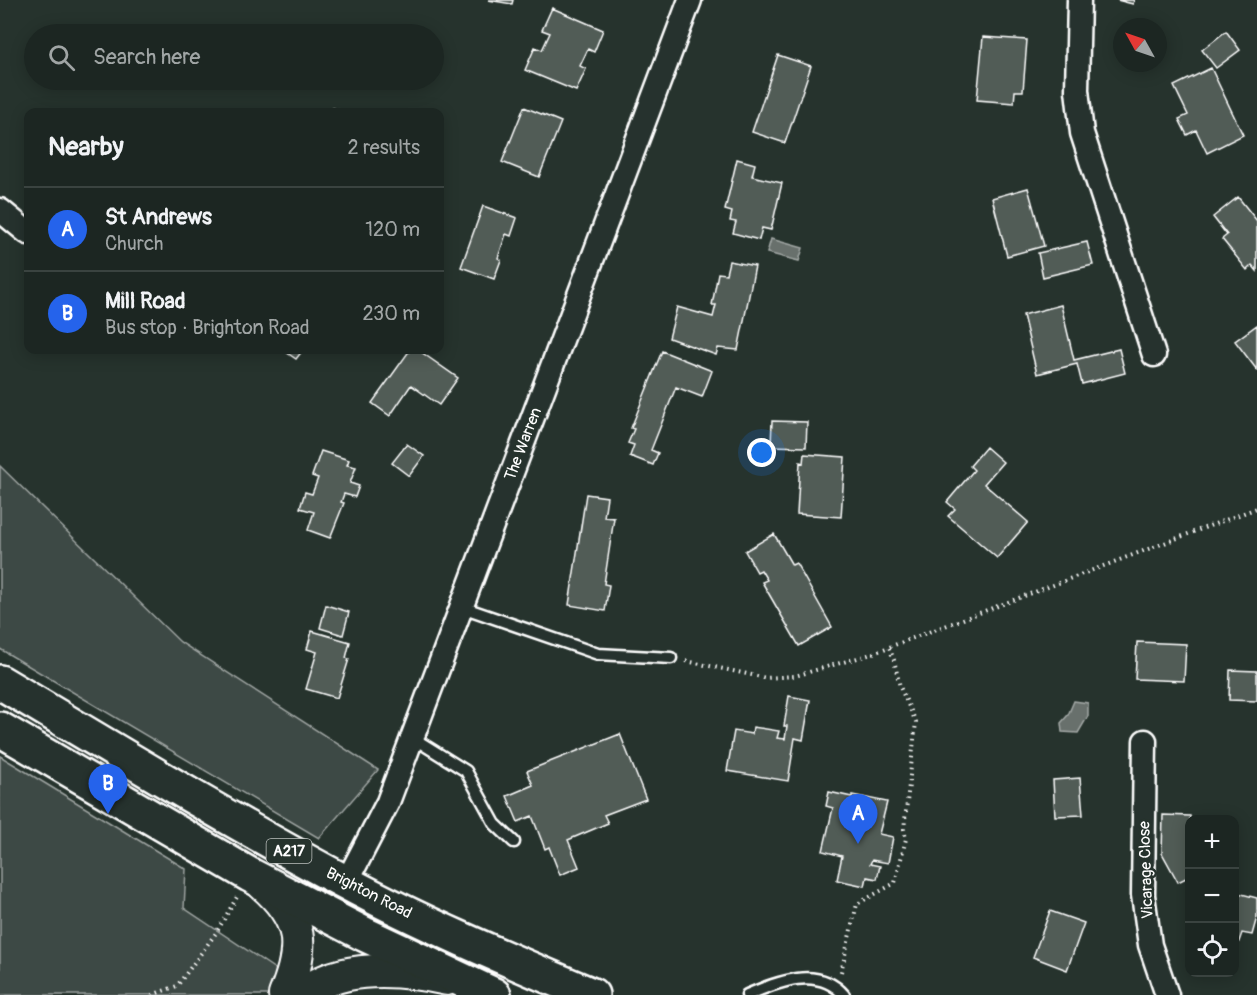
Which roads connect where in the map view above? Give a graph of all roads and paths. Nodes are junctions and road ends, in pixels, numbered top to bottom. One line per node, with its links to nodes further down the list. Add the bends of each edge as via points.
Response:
1 (690, 0): 7 (street, The Warren)
2 (1079, 0): 5 (street, via 1077,90 1082,133)
3 (0, 210): 4 (street)
4 (24, 230)
5 (1154, 355)
6 (1257, 508): 8 (path)
7 (462, 607): 9 (lane, via 598,654); 12 (street, The Warren)
8 (889, 647): 9 (path, via 824,669 766,678); 18 (path, via 900,687 916,722 906,839 895,883 857,904)
9 (671, 658)
10 (0, 682): 16 (highway, Brighton Road / A217)
11 (0, 729): 15 (highway, A217)
12 (412, 738): 14 (lane, via 466,771 495,824); 16 (street, The Warren, via 388,802)
13 (1145, 741): 24 (street, Vicarage Close, via 1143,895 1150,945)
14 (514, 842)
15 (254, 877): 17 (highway, A217); 19 (path, via 177,986); 20 (main road, via 276,895 290,913 297,931 298,952)
16 (346, 883): 22 (highway, Brighton Road / A217)
17 (483, 990): 21 (main road, via 417,973 388,971 333,978)
18 (841, 991): 23 (lane, via 818,979 803,978)
19 (152, 995)
20 (285, 995)
21 (303, 995)
22 (592, 995)
23 (747, 995)
24 (1167, 995)

